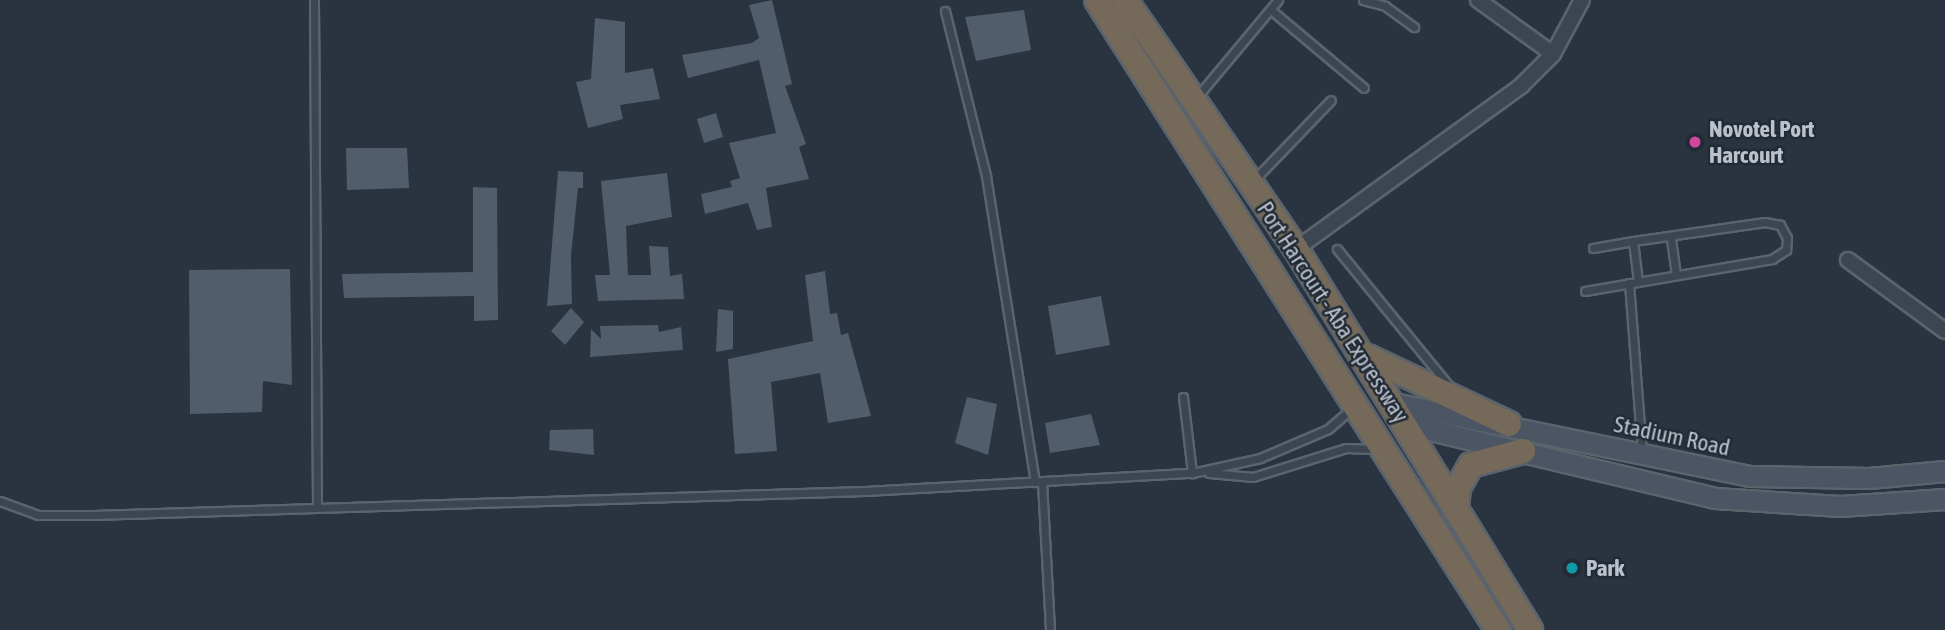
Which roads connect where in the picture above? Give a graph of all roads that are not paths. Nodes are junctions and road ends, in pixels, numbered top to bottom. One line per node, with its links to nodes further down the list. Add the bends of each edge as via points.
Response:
1 (314, 0): 42 (lane)
2 (1097, 0): 29 (highway, Port Harcourt - Aba Expressway)
3 (1125, 0): 14 (highway, Port Harcourt - Aba Expressway)
4 (1278, 0): 8 (lane)
5 (1363, 0): 10 (lane, via 1385,6)
6 (1582, 0): 11 (street)
7 (1485, 2): 11 (street)
8 (1271, 10): 12 (lane); 14 (lane)
9 (946, 11): 39 (lane, via 986,176)
10 (1414, 27)
11 (1553, 54): 18 (street, via 1521,86)
12 (1364, 88)
13 (1331, 100): 15 (lane)
14 (1193, 101): 15 (highway, Port Harcourt - Aba Expressway)
15 (1250, 184): 18 (highway, Port Harcourt - Aba Expressway)
16 (1671, 239): 17 (lane); 22 (lane); 22 (lane, via 1765,222 1780,225 1787,238 1786,250 1772,259)
17 (1633, 241): 19 (lane); 23 (lane)
18 (1296, 248): 27 (highway, Port Harcourt - Aba Expressway)
19 (1593, 248)
20 (1337, 249): 30 (lane)
21 (1848, 260): 26 (street)
22 (1676, 275): 23 (lane)
23 (1638, 282): 24 (lane)
24 (1629, 283): 25 (lane); 35 (lane)
25 (1585, 291)
26 (1945, 331)
27 (1361, 352): 30 (highway); 31 (highway, Port Harcourt - Aba Expressway)
28 (1183, 397): 38 (lane)
29 (1356, 403): 33 (highway, Port Harcourt - Aba Expressway); 37 (lane, via 1328,429 1260,458)
30 (1466, 406): 32 (highway)
31 (1400, 414): 32 (main road, Stadium Road); 34 (main road); 43 (highway, Port Harcourt - Aba Expressway)
32 (1509, 424): 35 (main road, Stadium Road)
33 (1388, 451): 37 (lane, via 1346,448 1253,477); 45 (highway, Port Harcourt - Aba Expressway)
34 (1523, 452): 40 (main road, via 1748,502); 43 (highway, via 1471,465 1458,488)
35 (1643, 457): 36 (main road, Stadium Road, via 1780,478)
36 (1945, 471)
37 (1202, 472): 38 (lane)
38 (1192, 473): 39 (lane)
39 (1038, 482): 42 (lane); 44 (lane)
40 (1945, 499)
41 (0, 501): 42 (lane, via 55,516)
42 (317, 505)
43 (1456, 510): 46 (highway, Port Harcourt - Aba Expressway)
44 (1050, 630)
45 (1498, 630)
46 (1530, 630)

